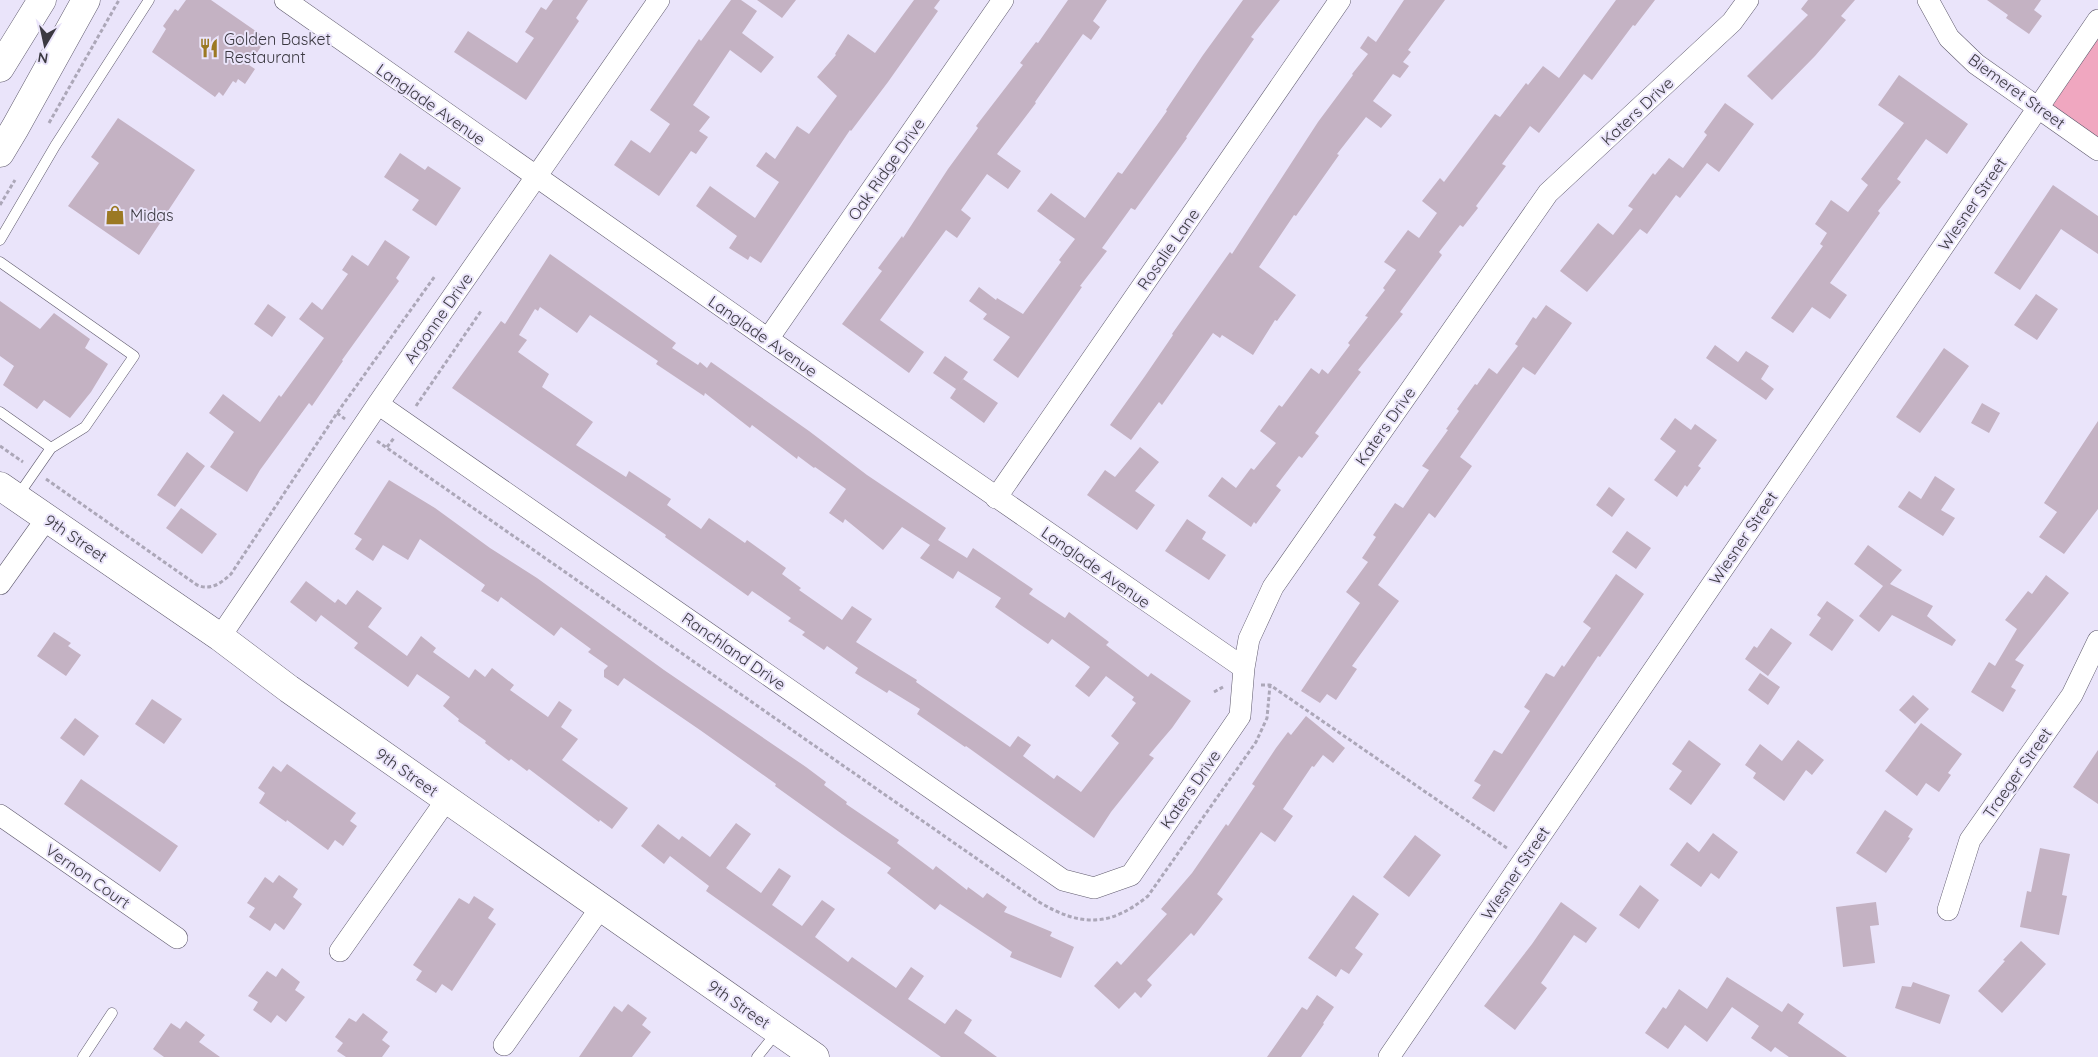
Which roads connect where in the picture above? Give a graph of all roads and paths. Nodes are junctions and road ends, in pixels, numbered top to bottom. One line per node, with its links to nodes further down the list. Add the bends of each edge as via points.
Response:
1 (42, 0): 12 (street)
2 (86, 0): 16 (street)
3 (119, 0): 14 (path)
4 (149, 0): 20 (lane, via 55,146)
5 (286, 0): 18 (street, Langlade Avenue)
6 (659, 0): 18 (street, Argonne Drive)
7 (1004, 0): 24 (street, Oak Ridge Drive)
8 (1340, 0): 33 (street, Rosalie Lane)
9 (1748, 0): 38 (street, Katers Drive, via 1732,22 1548,194 1273,587 1249,639)
10 (1928, 0): 13 (street, Biemeret Street, via 1949,38 1976,64)
11 (2098, 20): 13 (street, Wiesner Street)
12 (0, 68)
13 (2038, 108): 15 (street, Biemeret Street); 42 (street, Wiesner Street)
14 (45, 131)
15 (2098, 150)
16 (0, 153)
17 (20, 172): 19 (path)
18 (536, 177): 24 (street, Langlade Avenue); 25 (street, Argonne Drive)
19 (0, 205)
20 (0, 240)
21 (0, 262): 29 (lane, via 134,356 85,427)
22 (436, 276): 31 (path, via 337,413 230,574 215,586 197,585)
23 (481, 311): 27 (path)
24 (768, 339): 33 (street, Langlade Avenue)
25 (378, 404): 27 (street, Ranchland Drive); 36 (street, Argonne Drive)
26 (0, 412): 29 (lane)
27 (405, 422): 30 (path); 43 (street, Ranchland Drive, via 1063,880)
28 (0, 446): 31 (path)
29 (51, 448): 31 (lane)
30 (387, 448)
31 (35, 471): 32 (lane)
32 (8, 492): 34 (street, 9th Street)
33 (996, 498): 38 (street, Langlade Avenue)
34 (47, 518): 35 (street); 36 (street, 9th Street)
35 (0, 584)
36 (220, 637): 40 (street, 9th Street)
37 (2098, 641): 45 (street, Traeger Street, via 2072,695 1970,840)
38 (1243, 677): 39 (path); 42 (path, via 1270,685); 43 (street, Katers Drive, via 1240,716 1131,875)
39 (1214, 692)
40 (447, 799): 44 (street, 9th Street); 47 (street)
41 (0, 815): 46 (street, Vernon Court)
42 (1524, 860): 54 (street, Wiesner Street)
43 (1094, 888)
44 (600, 907): 49 (street, 9th Street); 50 (street)
45 (1948, 910)
46 (177, 938)
47 (340, 951)
48 (112, 1013): 51 (lane)
49 (778, 1031): 52 (lane); 53 (street, 9th Street)
50 (504, 1045)
51 (83, 1057)
52 (757, 1057)
53 (815, 1057)
54 (1389, 1057)

